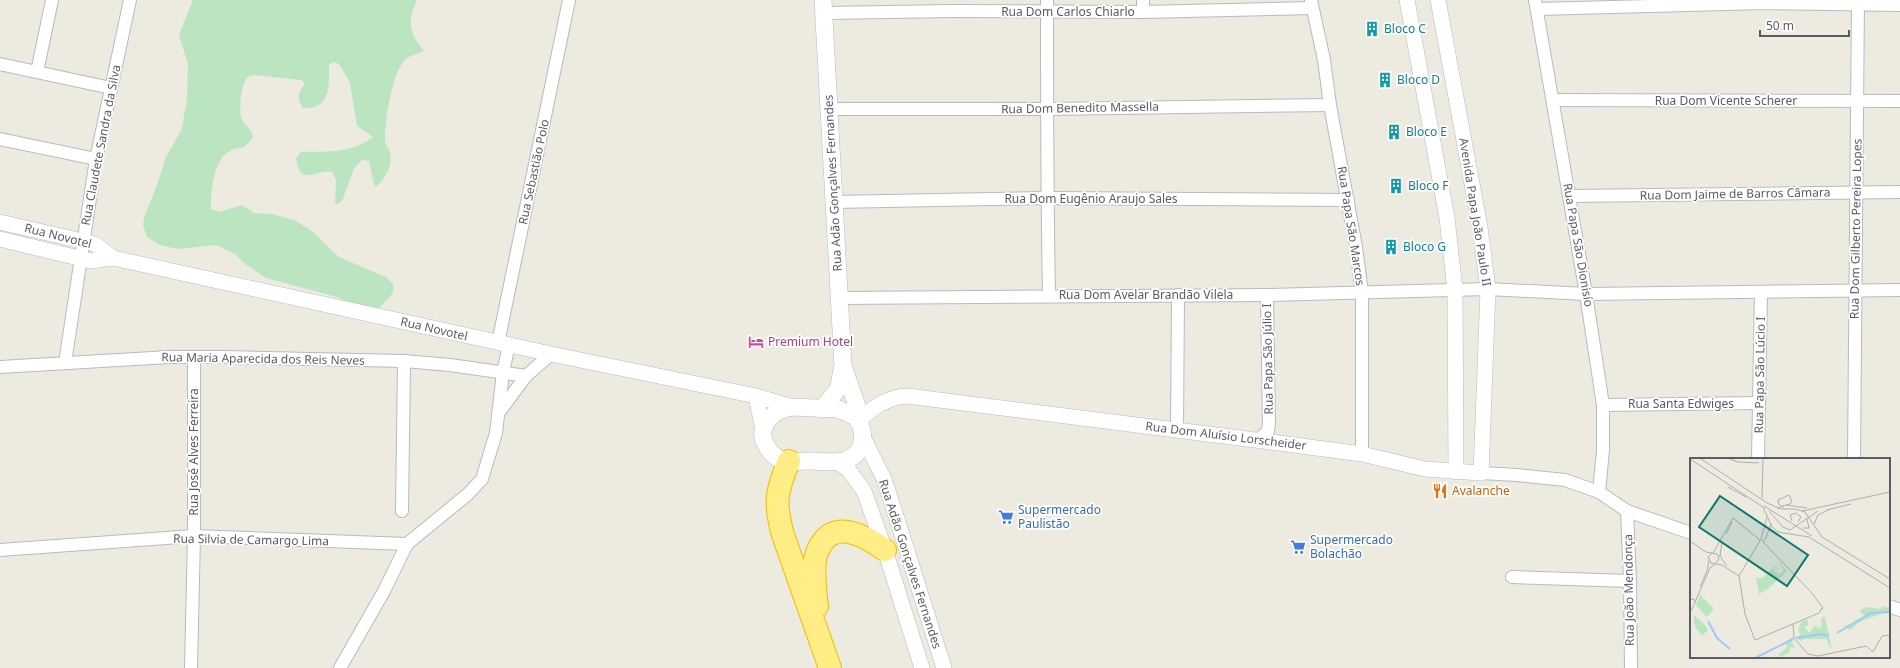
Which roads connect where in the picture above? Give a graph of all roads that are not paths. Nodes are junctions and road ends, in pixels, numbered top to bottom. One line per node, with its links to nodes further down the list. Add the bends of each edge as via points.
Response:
1 (52, 0): 18 (street)
2 (130, 0): 19 (street, Rua Claudete Sandra da Silva)
3 (568, 0): 50 (street, Rua Sebastião Polo)
4 (1143, 0): 16 (street)
5 (1407, 0): 40 (street, via 1447,218)
6 (1438, 0): 39 (street, Avenida Papa João Paulo II, via 1480,227)
7 (1763, 2): 8 (street); 9 (street)
8 (1858, 2): 13 (street); 22 (street, Rua Dom Gilberto Pereira Lopes)
9 (1671, 3): 11 (street)
10 (1312, 4): 16 (street, Rua Dom Carlos Chiarlo); 23 (street, Rua Papa São Marcos)
11 (1536, 4): 20 (street, Rua Papa São Dionisío)
12 (952, 5): 14 (street, Rua Dom Carlos Chiarlo); 15 (street, Rua Dom Carlos Chiarlo)
13 (1900, 5)
14 (1047, 6): 16 (street, Rua Dom Carlos Chiarlo); 25 (street)
15 (824, 7): 24 (main road, Rua Adão Gonçalves Fernandes)
16 (1143, 12)
17 (0, 64): 18 (street)
18 (36, 72): 19 (street)
19 (111, 88): 27 (street, Rua Claudete Sandra da Silva)
20 (1552, 100): 22 (street, Rua Dom Vicente Scherer); 30 (street, Rua Papa São Dionisío)
21 (1900, 101): 22 (street, Rua Dom Vicente Scherer)
22 (1857, 102): 29 (street, Rua Dom Gilberto Pereira Lopes)
23 (1330, 105): 25 (street, Rua Dom Benedito Massella); 32 (street, Rua Papa São Marcos)
24 (829, 109): 25 (street, Rua Dom Benedito Massella); 33 (main road, Rua Adão Gonçalves Fernandes)
25 (1048, 109): 31 (street)
26 (0, 139): 27 (street)
27 (96, 159): 36 (street, Rua Claudete Sandra da Silva)
28 (1900, 192): 29 (street, Rua Dom Jaime de Barros Câmara)
29 (1856, 193): 30 (street, Rua Dom Jaime de Barros Câmara); 41 (street, Rua Dom Gilberto Pereira Lopes)
30 (1570, 196): 45 (street, Rua Papa São Dionisío)
31 (1046, 198): 32 (street, Rua Dom Eugênio Araujo Sales); 33 (street, Rua Dom Eugênio Araujo Sales); 46 (street)
32 (1348, 200): 44 (street, Rua Papa São Marcos)
33 (834, 202): 49 (main road, Rua Adão Gonçalves Fernandes)
34 (0, 222): 36 (street, Rua Novotel)
35 (0, 239): 37 (street, Rua Novotel)
36 (83, 241): 37 (street, Rua Claudete Sandra da Silva); 38 (street, Rua Novotel, via 95,244)
37 (80, 258): 38 (street, Rua Novotel, via 91,261); 54 (street, Rua Claudete Sandra da Silva)
38 (113, 258): 50 (street, Rua Novotel)
39 (1488, 289): 40 (street, Rua Dom Avelar Brandão Vilela); 45 (street, Rua Dom Avelar Brandão Vilela); 78 (street, Avenida Papa João Paulo II)
40 (1455, 290): 44 (street, Rua Dom Avelar Brandão Vilela); 77 (street)
41 (1855, 290): 42 (street, Rua Dom Avelar Brandão Vilela); 43 (street, Rua Dom Avelar Brandão Vilela); 74 (street, Rua Dom Gilberto Pereira Lopes)
42 (1900, 290)
43 (1761, 292): 45 (street, Rua Dom Avelar Brandão Vilela); 61 (street, Rua Papa São Lúcio I)
44 (1362, 293): 48 (street, Rua Dom Avelar Brandão Vilela); 72 (street, Rua Papa São Marcos)
45 (1586, 294): 60 (street, Rua Papa São Dionisío)
46 (1049, 295): 47 (street, Rua Dom Avelar Brandão Vilela); 49 (street, Rua Dom Avelar Brandão Vilela)
47 (1178, 295): 48 (street, Rua Dom Avelar Brandão Vilela); 68 (street)
48 (1267, 295): 66 (street, Rua Papa São Júlio I)
49 (838, 298): 55 (main road, Rua Adão Gonçalves Fernandes)
50 (504, 344): 51 (street, Rua Novotel); 57 (street, Rua Sebastião Polo)
51 (551, 354): 58 (street); 59 (street, Rua Novotel)
52 (194, 357): 53 (street, Rua Maria Aparecida dos Reis Neves); 54 (street, Rua Maria Aparecida dos Reis Neves); 83 (street, Rua José Alves Ferreira)
53 (404, 361): 57 (street, Rua Maria Aparecida dos Reis Neves); 80 (street)
54 (65, 362): 56 (street, Rua Maria Aparecida dos Reis Neves)
55 (843, 366): 63 (main road, Rua Adão Gonçalves Fernandes, via 838,389); 65 (main road, Rua Adão Gonçalves Fernandes, via 857,406)
56 (0, 367)
57 (503, 372): 58 (street, Rua Maria Aparecida dos Reis Neves); 64 (street, Rua Sebastião Polo)
58 (526, 376): 64 (street)
59 (756, 396): 62 (street, Rua Novotel); 67 (street)
60 (1603, 404): 61 (street, Rua Santa Edwiges); 79 (street, Rua Papa São Dionisío, via 1603,450)
61 (1759, 404): 73 (street, Rua Papa São Lúcio I)
62 (792, 407): 63 (main road); 67 (main road, via 779,410 771,416)
63 (822, 409): 65 (main road, via 838,409)
64 (500, 412): 84 (street, Rua Sebastião Polo, via 482,479 468,494)
65 (857, 418): 68 (street, Rua Dom Aluísio Lorscheider, via 885,400 907,396); 69 (main road, Rua Adão Gonçalves Fernandes)
66 (1269, 423): 70 (street, Rua Papa São Júlio I, via 1268,431); 71 (street, Rua Papa São Júlio I)
67 (763, 430): 75 (main road, via 765,443 772,453 779,459)
68 (1177, 430): 70 (street, Rua Dom Aluísio Lorscheider)
69 (864, 439): 76 (main road, via 853,456); 96 (street, Rua Adão Gonçalves Fernandes, via 884,479)
70 (1258, 440): 71 (street, Rua Dom Aluísio Lorscheider)
71 (1279, 443): 72 (street, Rua Dom Aluísio Lorscheider)
72 (1362, 454): 77 (street, Rua Dom Aluísio Lorscheider, via 1425,469)
73 (1758, 458)
74 (1854, 458)
75 (790, 461): 76 (main road); 91 (highway, via 780,483 777,514)
76 (836, 461): 86 (street, Rua Adão Gonçalves Fernandes, via 848,470 864,491)
77 (1456, 472): 78 (street, Rua Dom Aluísio Lorscheider)
78 (1482, 474): 79 (street, Rua Dom Aluísio Lorscheider, via 1565,480)
79 (1599, 492): 81 (street, Rua Dom Aluísio Lorscheider)
80 (402, 511)
81 (1627, 511): 82 (street, Rua Dom Aluísio Lorscheider); 88 (street, Rua João Mendonça)
82 (1690, 532)
83 (194, 536): 84 (street, Rua Silvia de Camargo Lima); 85 (street, Rua Silvia de Camargo Lima); 92 (street, Rua José Alves Ferreira)
84 (407, 544): 93 (street, via 384,591)
85 (0, 550)
86 (885, 550): 91 (highway, via 850,532 834,533 825,538 815,558 814,581); 95 (street, Rua Adão Gonçalves Fernandes)
87 (1512, 577): 88 (street)
88 (1630, 581): 97 (street, Rua João Mendonça)
89 (1890, 606): 90 (street)
90 (1900, 610)
91 (821, 638): 94 (highway)
92 (191, 668)
93 (340, 668)
94 (830, 668)
95 (922, 668)
96 (944, 668)
97 (1630, 668)

